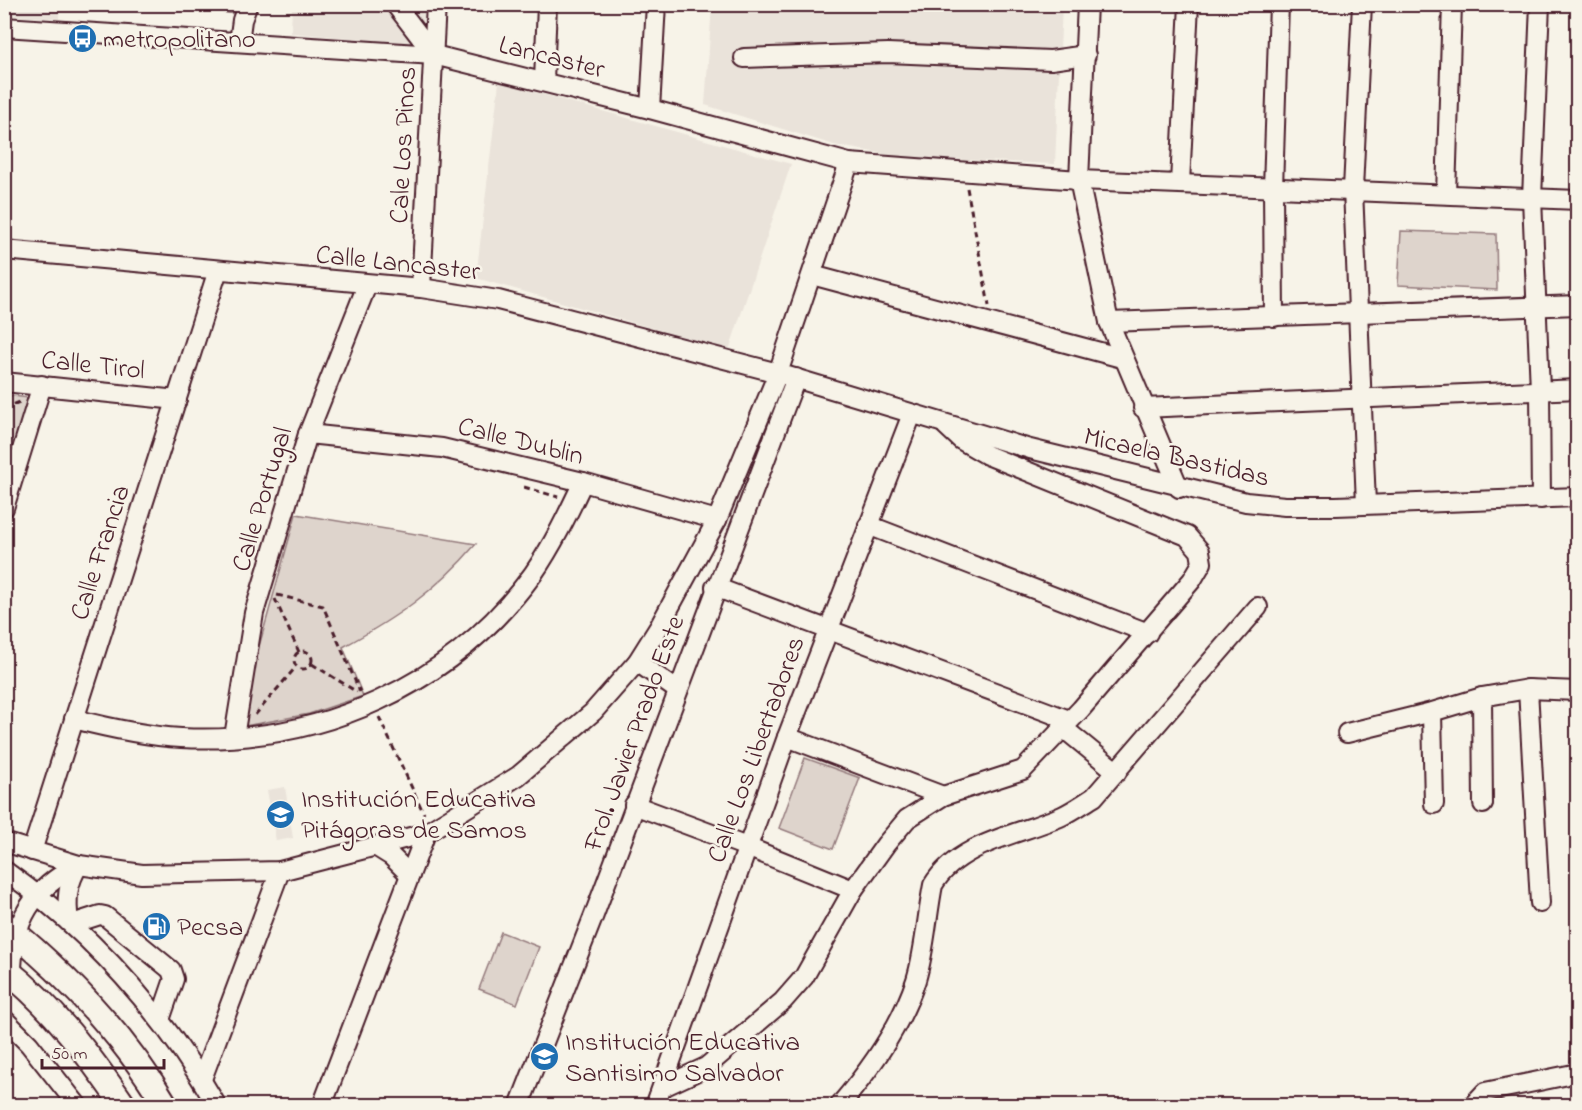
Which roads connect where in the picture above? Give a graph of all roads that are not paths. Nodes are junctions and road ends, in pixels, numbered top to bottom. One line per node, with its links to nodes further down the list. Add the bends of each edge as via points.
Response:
1 (248, 4): 13 (street)
2 (395, 4): 14 (street)
3 (436, 4): 14 (street, Cale Los Pinos)
4 (547, 4): 17 (street)
5 (656, 4): 18 (street)
6 (1087, 4): 15 (street)
7 (1189, 4): 21 (street)
8 (1279, 4): 22 (street)
9 (1362, 4): 23 (street)
10 (1452, 4): 24 (street)
11 (1540, 4): 25 (street)
12 (4, 27): 13 (street, Lancaster)
13 (239, 42): 14 (street, Lancaster)
14 (434, 55): 17 (street, Lancaster); 31 (street, Cale Los Pinos)
15 (1086, 55): 16 (street, via 1051,60 888,53); 20 (street)
16 (744, 58)
17 (544, 81): 18 (street, Lancaster)
18 (650, 109): 19 (street, Lancaster)
19 (849, 163): 20 (street, Lancaster); 29 (street)
20 (1079, 180): 21 (street, Lancaster); 36 (street)
21 (1180, 183): 22 (street, Lancaster)
22 (1273, 188): 23 (street, Lancaster); 35 (street)
23 (1353, 189): 24 (street, Lancaster); 34 (street)
24 (1446, 194): 25 (street, Lancaster)
25 (1532, 198): 26 (street, Lancaster); 33 (street)
26 (1578, 200)
27 (4, 250): 28 (street, Calle Lancaster)
28 (218, 270): 30 (street, Calle Lancaster); 44 (street, Calle Francia)
29 (812, 275): 37 (street); 38 (street)
30 (367, 285): 31 (street, Calle Lancaster); 49 (street, Calle Portugal)
31 (421, 288): 38 (street, Calle Lancaster, via 498,300)
32 (1578, 305): 33 (street)
33 (1535, 307): 34 (street); 43 (street)
34 (1360, 314): 35 (street); 45 (street)
35 (1274, 317): 36 (street)
36 (1109, 322): 37 (street)
37 (1122, 358): 46 (street)
38 (778, 373): 39 (street, Micaela Bastidas); 56 (street)
39 (796, 378): 47 (street, Micaela Bastidas); 58 (street, Frol. Javier Prado Este)
40 (4, 382): 41 (street, Calle Tirol)
41 (42, 385): 44 (street, Calle Tirol); 55 (street)
42 (1578, 389): 43 (street)
43 (1540, 390): 45 (street); 53 (street)
44 (177, 400): 68 (street, Calle Francia)
45 (1363, 400): 46 (street); 54 (street)
46 (1143, 408): 51 (street)
47 (912, 414): 48 (street, Micaela Bastidas); 57 (street, Calle Los Libertadores)
48 (945, 424): 51 (street, Micaela Bastidas); 61 (street, via 973,449 1195,543 1202,563)
49 (308, 434): 50 (street, Calle Dublin, via 442,448); 71 (street, Calle Portugal, via 254,613)
50 (583, 482): 56 (street, Calle Dublin); 71 (street, via 565,500 561,529 533,573 502,612 465,647 373,705 332,719)
51 (1179, 488): 54 (street, Micaela Bastidas, via 1266,505)
52 (1578, 497): 53 (street, Micaela Bastidas)
53 (1541, 499): 54 (street, Micaela Bastidas)
54 (1366, 504)
55 (4, 508)
56 (717, 520): 62 (street)
57 (868, 525): 60 (street, Calle Los Libertadores); 61 (street)
58 (716, 586): 60 (street); 64 (street, Frol. Javier Prado Este)
59 (1258, 607): 73 (street)
60 (828, 627): 69 (street); 72 (street, Calle Los Libertadores)
61 (1148, 633): 69 (street)
62 (637, 662): 64 (street); 78 (street, via 593,712 518,776)
63 (1527, 688): 65 (street); 66 (street); 89 (street)
64 (677, 690): 77 (street, Frol. Javier Prado Este)
65 (1578, 691)
66 (1482, 697): 67 (street); 76 (street)
67 (1432, 712): 70 (street); 75 (street)
68 (74, 719): 71 (street, via 181,738); 82 (street, Calle Francia)
69 (1066, 724): 73 (street); 74 (street, via 1023,770)
70 (1347, 733)
71 (234, 737)
72 (787, 737): 74 (street); 81 (street, Calle Los Libertadores)
73 (1117, 772): 105 (street, via 1094,797 1063,816 1004,836 949,864 940,874 933,885 916,980 892,1032)
74 (944, 796): 87 (street, via 908,819)
75 (1434, 804)
76 (1483, 804)
77 (634, 805): 81 (street); 103 (street, Frol. Javier Prado Este)
78 (429, 831): 80 (street); 86 (street)
79 (4, 842): 82 (street)
80 (375, 846): 85 (street); 86 (street, via 392,856)
81 (747, 847): 87 (street); 97 (street, Calle Los Libertadores)
82 (33, 851): 83 (street)
83 (79, 865): 85 (street, via 142,874); 88 (street, via 56,876); 90 (street, via 70,879)
84 (4, 870): 88 (street)
85 (280, 870): 96 (street)
86 (410, 875): 102 (street)
87 (853, 890): 97 (street, via 804,977 783,1001 706,1067)
88 (37, 894): 90 (street); 91 (street)
89 (1540, 903)
90 (70, 923): 94 (street); 94 (street, via 105,916 171,970 174,979)
91 (11, 930): 92 (street); 100 (main road, via 91,1005 130,1052)
92 (8, 971): 99 (main road, via 78,1042)
93 (4, 1019): 98 (street)
94 (160, 1020): 96 (street)
95 (1578, 1073): 106 (street, via 1485,1092)
96 (202, 1079): 101 (street)
97 (663, 1087): 104 (street, Calle Los Libertadores)
98 (78, 1106)
99 (124, 1106)
100 (166, 1106)
101 (217, 1106)
102 (322, 1106)
103 (519, 1106)
104 (655, 1106)
105 (839, 1106)
106 (1472, 1106)

